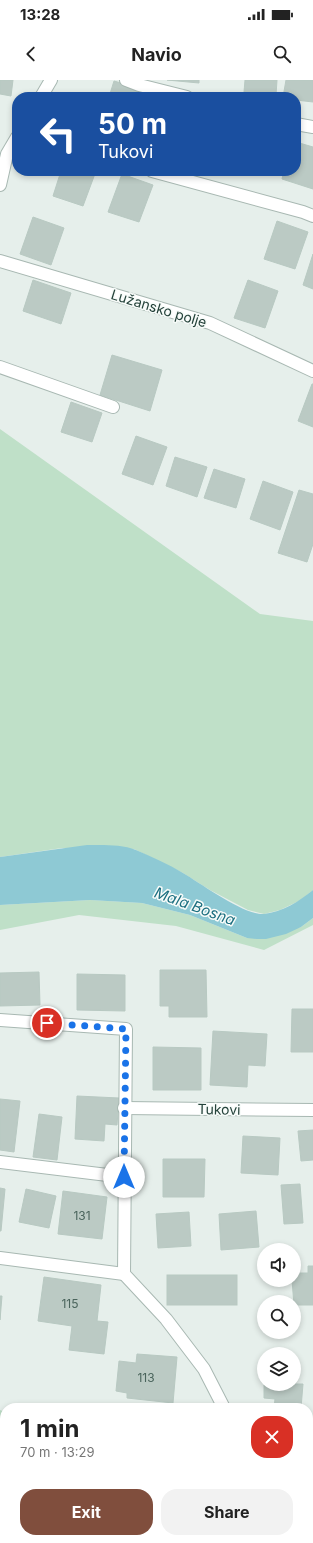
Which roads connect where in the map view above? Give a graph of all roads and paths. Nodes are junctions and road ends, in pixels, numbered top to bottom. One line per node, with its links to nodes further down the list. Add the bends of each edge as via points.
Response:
1 (51, 80): 3 (street)
2 (126, 80): 4 (street)
3 (44, 92)
4 (169, 92)
5 (301, 125): 6 (street)
6 (313, 128)
7 (12, 146): 9 (street, via 7,154)
8 (170, 176): 10 (street)
9 (0, 185)
10 (313, 216)
11 (0, 260): 13 (street, Lužansko polje, via 210,323)
12 (0, 367): 14 (street)
13 (313, 371)
14 (113, 407)
15 (0, 1020): 16 (street, via 126,1029)
16 (124, 1108): 17 (street, Tukovi); 19 (street)
17 (313, 1110)
18 (0, 1162): 19 (street)
19 (124, 1177): 21 (street)
20 (0, 1258): 21 (street)
21 (124, 1274): 22 (street, via 166,1319 204,1369)
22 (221, 1403)

